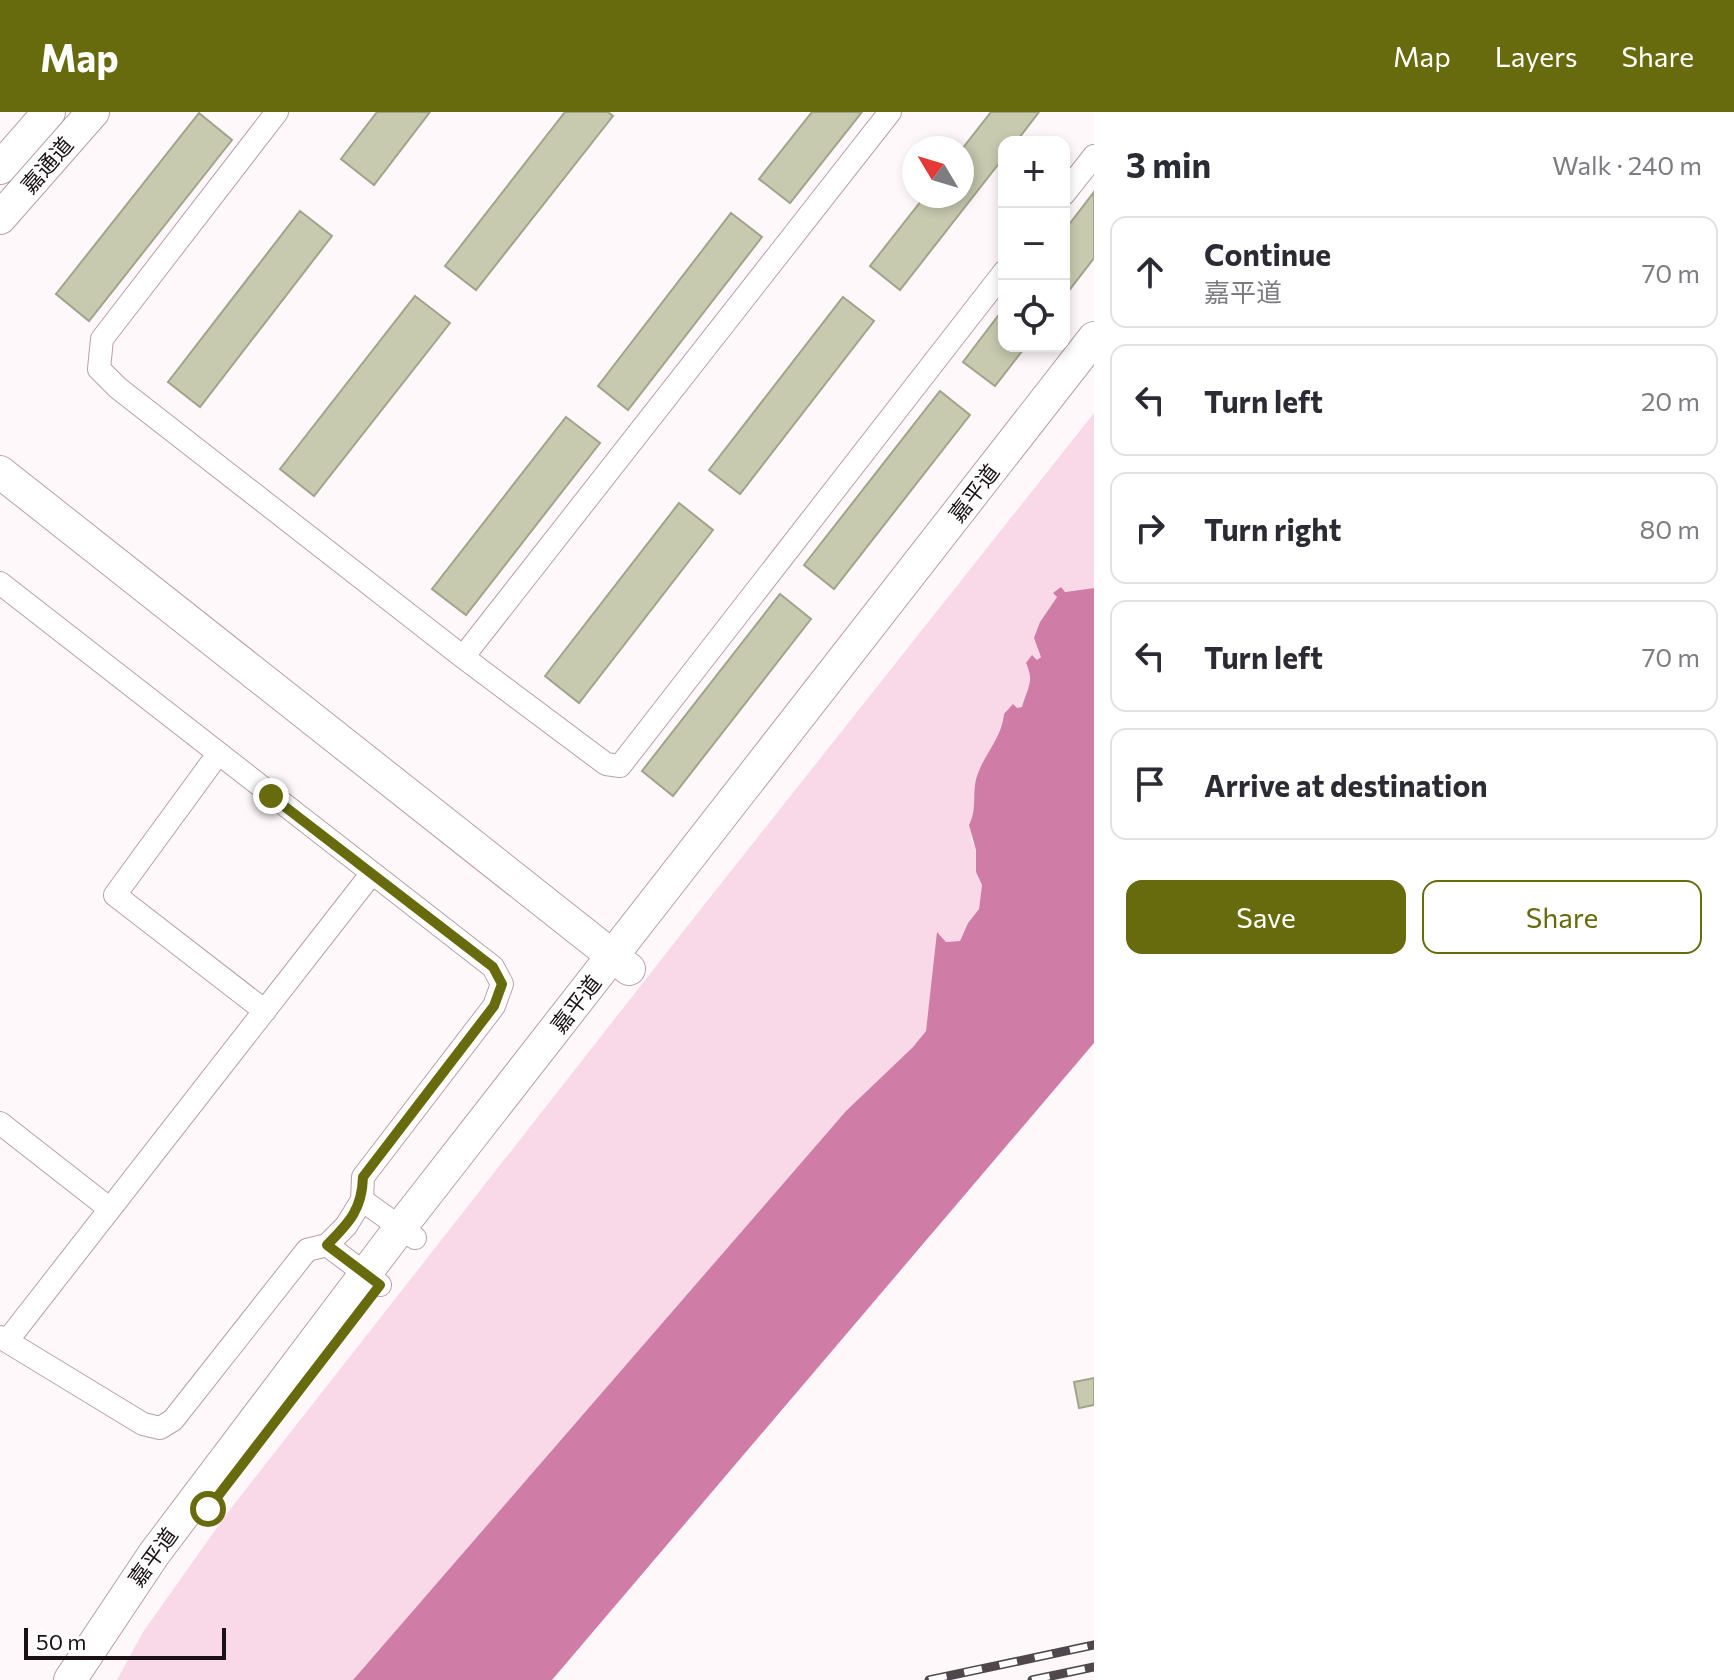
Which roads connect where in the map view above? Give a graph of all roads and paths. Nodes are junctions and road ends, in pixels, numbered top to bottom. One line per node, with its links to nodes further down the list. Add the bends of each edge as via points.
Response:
1 (49, 112): 6 (street, 嘉通道)
2 (93, 112): 8 (street, 嘉通道)
3 (277, 112): 14 (street, via 102,339 99,369)
4 (890, 112): 14 (street)
5 (1094, 156): 7 (street)
6 (0, 168)
7 (1070, 186)
8 (0, 218)
9 (998, 280): 14 (street, via 620,766 606,764)
10 (1094, 338): 17 (street, 嘉平道)
11 (1094, 370): 17 (street, 嘉平道)
12 (0, 472): 17 (street)
13 (0, 583): 15 (street)
14 (463, 657)
15 (218, 754): 16 (street); 18 (street, via 115,895)
16 (372, 873): 18 (street); 20 (street, via 493,967 502,984 494,1006 363,1177)
17 (621, 963): 22 (street, 嘉平道)
18 (265, 1011): 21 (street)
19 (0, 1123): 21 (street)
20 (362, 1200): 22 (street); 23 (street)
21 (110, 1209): 25 (street)
22 (408, 1233): 24 (street, 嘉平道)
23 (327, 1245): 24 (street); 25 (street, via 307,1250 173,1420 160,1428 143,1424)
24 (373, 1279): 26 (street, 嘉平道, via 154,1554); 27 (street, 嘉平道)
25 (4, 1339)
26 (70, 1680)
27 (92, 1680)

